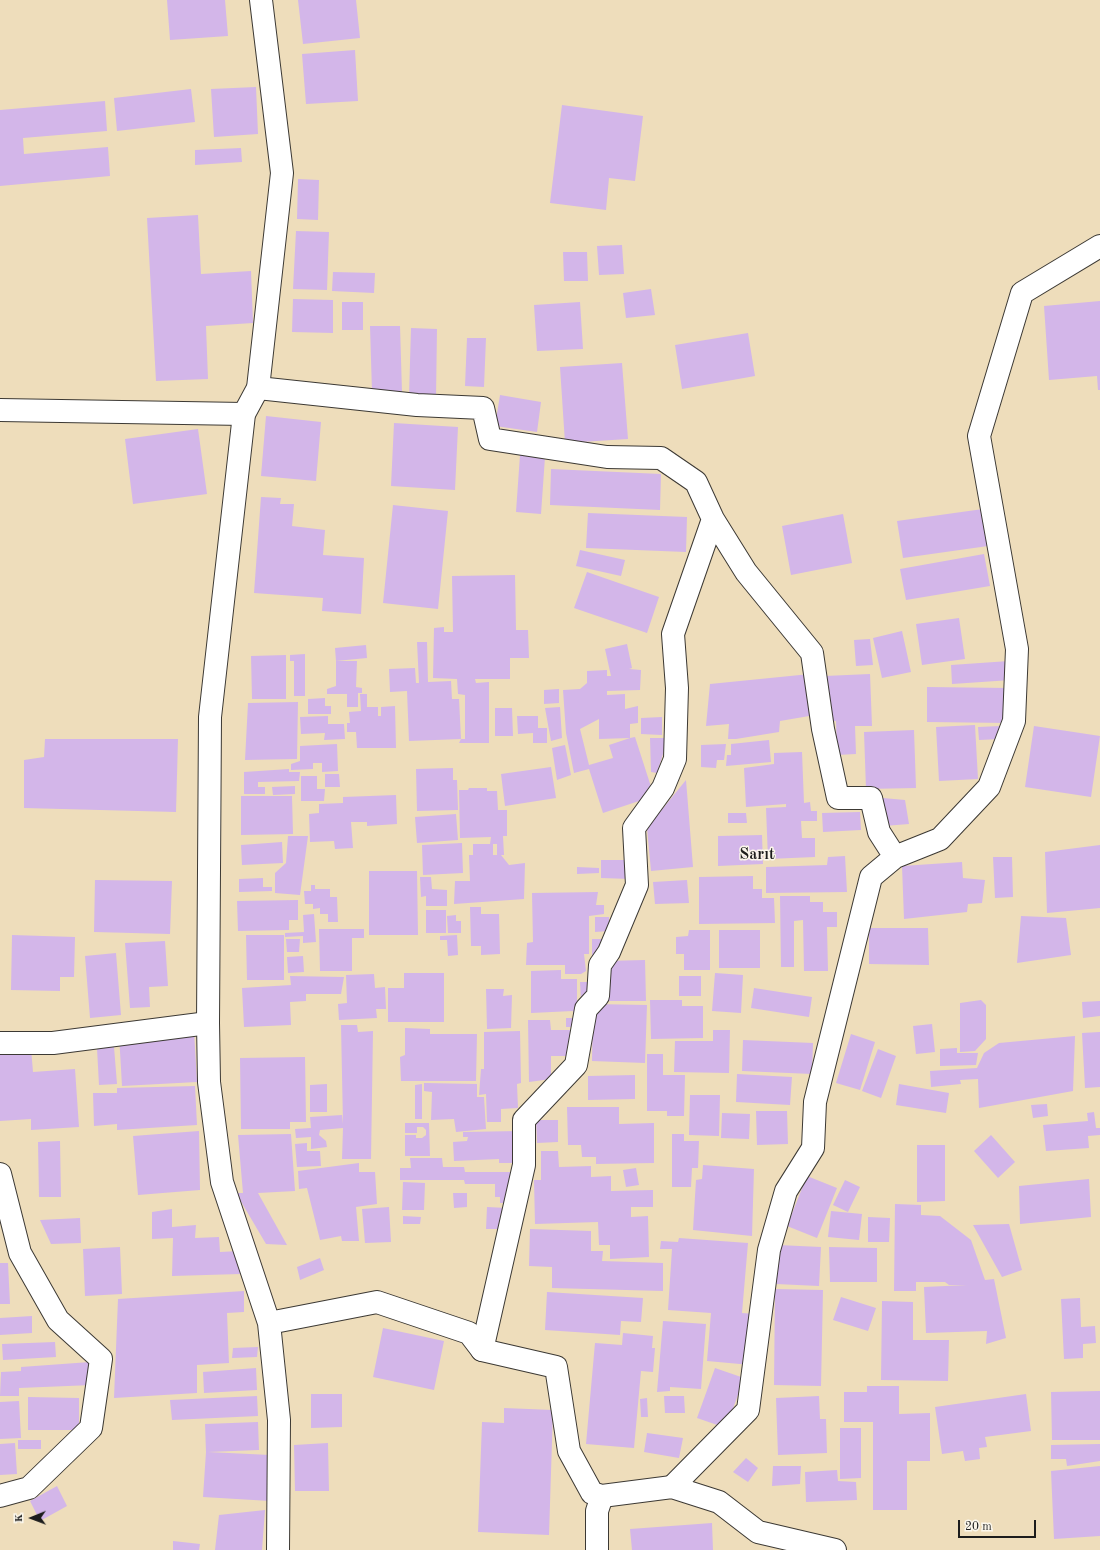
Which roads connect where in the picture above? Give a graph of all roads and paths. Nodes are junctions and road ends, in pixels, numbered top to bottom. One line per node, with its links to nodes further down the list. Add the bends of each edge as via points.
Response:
1 (261, 0): 3 (street, via 282,173)
2 (1100, 246): 7 (street, via 1022,293 979,436 1017,649 1014,721 989,786 940,839)
3 (258, 388): 5 (street); 6 (street, via 417,406 483,408 490,439 607,458 661,458 696,482)
4 (0, 410): 5 (street)
5 (244, 414): 8 (street, via 210,718)
6 (712, 519): 7 (street, via 746,572 812,653 823,729 838,798 871,798 879,832); 12 (street, via 673,634 677,688 675,760 662,788 634,828 637,885 609,952 600,966 598,996 586,1009 576,1065 524,1120 524,1165)
7 (895, 857): 13 (street, via 871,877 815,1102 813,1148 786,1191 769,1250 748,1410)
8 (208, 1023): 9 (street, via 53,1043); 11 (street, via 209,1082 222,1182)
9 (0, 1043)
10 (0, 1174): 14 (street, via 20,1253 58,1320 101,1359 91,1428 29,1488)
11 (269, 1323): 12 (street, via 377,1302 469,1333); 16 (street, via 279,1420)
12 (482, 1350): 15 (street, via 556,1367 569,1451 592,1493)
13 (672, 1487): 15 (street); 18 (street, via 719,1502 758,1532)
14 (0, 1496)
15 (602, 1496): 17 (street, via 597,1512)
16 (278, 1550)
17 (597, 1550)
18 (835, 1550)

